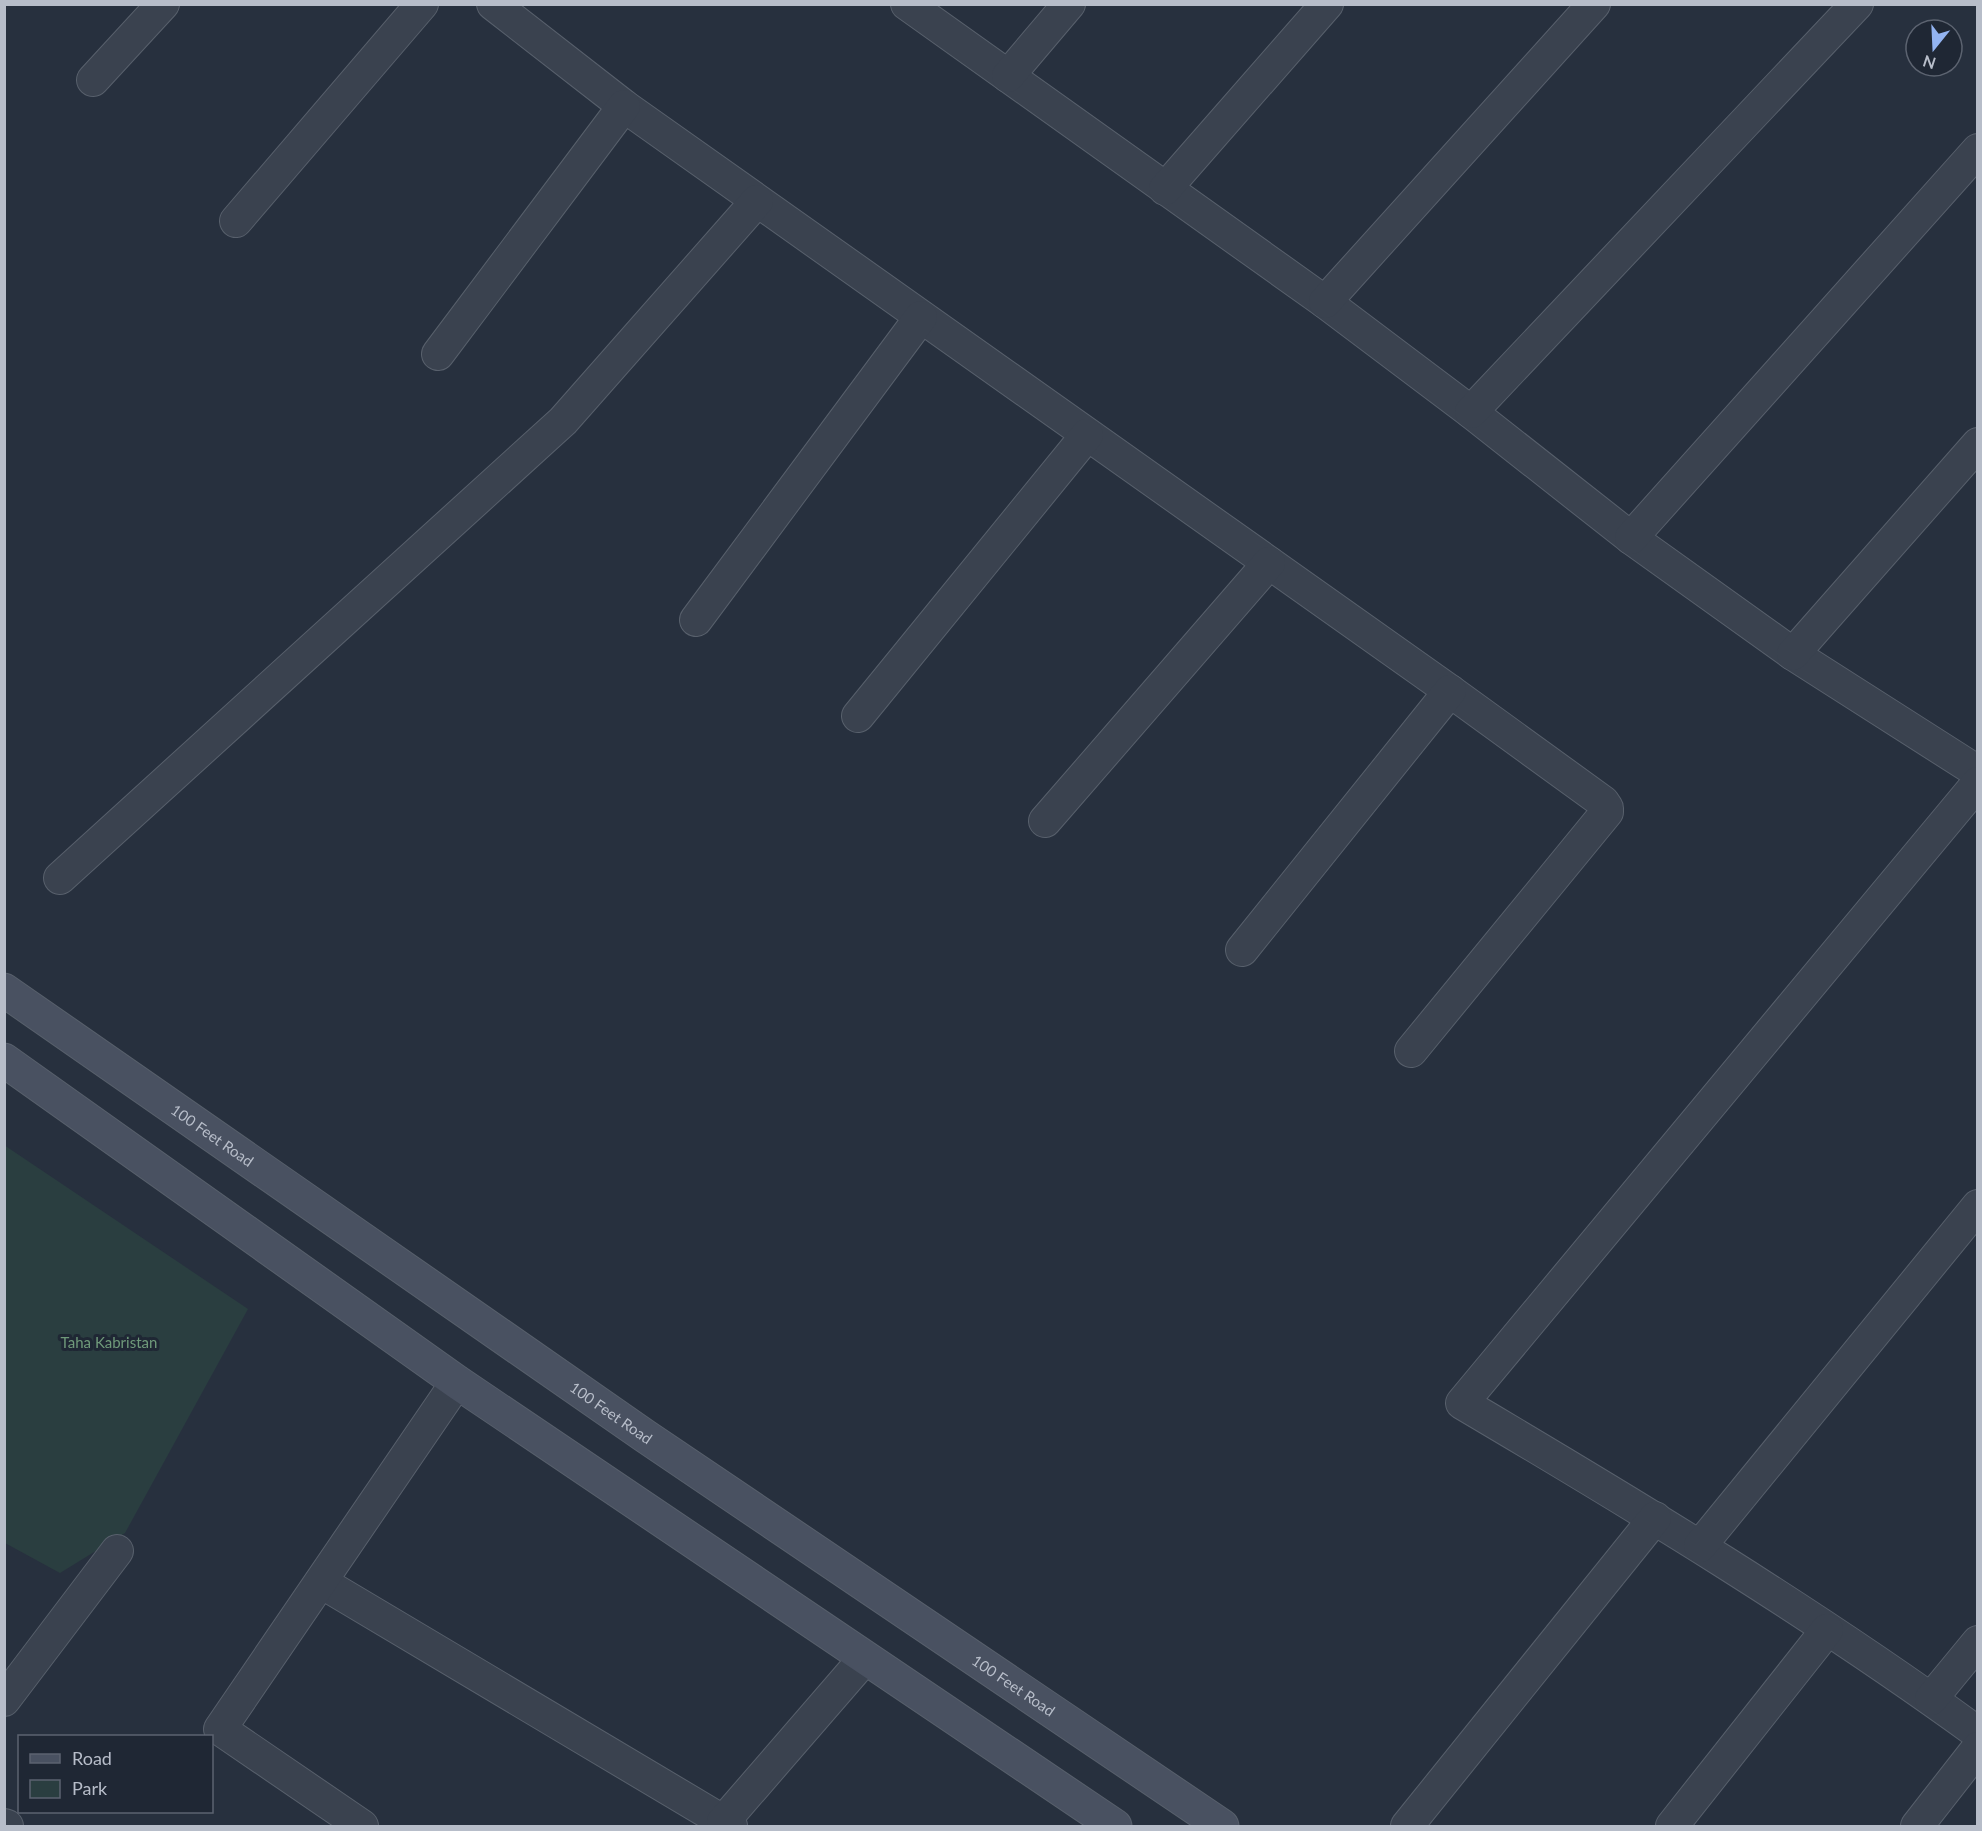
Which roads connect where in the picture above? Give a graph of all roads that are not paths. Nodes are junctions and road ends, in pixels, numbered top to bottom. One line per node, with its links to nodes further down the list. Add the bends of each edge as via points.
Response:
1 (163, 4): 10 (street)
2 (423, 4): 15 (street)
3 (493, 4): 11 (street)
4 (907, 4): 9 (street)
5 (1069, 4): 9 (street)
6 (1327, 4): 13 (street)
7 (1594, 4): 16 (street)
8 (1857, 4): 19 (street)
9 (1008, 76): 13 (street)
10 (93, 80)
11 (624, 106): 14 (street); 18 (street)
12 (1977, 150): 22 (street)
13 (1165, 189): 16 (street)
14 (757, 201): 17 (street); 31 (street, via 563,421)
15 (236, 221)
16 (1324, 302): 19 (street)
17 (921, 317): 20 (street); 24 (street)
18 (438, 354)
19 (1471, 412): 22 (street)
20 (1087, 435): 23 (street); 27 (street)
21 (1977, 444): 25 (street)
22 (1631, 538): 25 (street)
23 (1269, 563): 26 (street); 30 (street)
24 (696, 620)
25 (1793, 654): 28 (street)
26 (1450, 691): 32 (street); 34 (street, via 1603,802 1607,812)
27 (858, 716)
28 (1977, 772)
29 (1977, 783): 38 (street, via 1462,1402)
30 (1045, 821)
31 (60, 879)
32 (1242, 950)
33 (4, 990): 52 (main road, 100 Feet Road, via 645,1436)
34 (1411, 1051)
35 (4, 1060): 37 (main road)
36 (1977, 1206): 39 (street)
37 (457, 1382): 41 (street); 44 (main road)
38 (1655, 1518): 39 (street); 53 (street)
39 (1700, 1546): 42 (street)
40 (117, 1551): 46 (street)
41 (321, 1582): 49 (street); 50 (street, via 220,1729)
42 (1827, 1630): 45 (street); 54 (street)
43 (1977, 1642): 45 (street)
44 (865, 1658): 49 (street); 51 (main road)
45 (1931, 1699): 47 (street)
46 (4, 1700)
47 (1977, 1733)
48 (1977, 1748): 55 (street)
49 (727, 1824)
50 (362, 1827)
51 (1115, 1827)
52 (1222, 1827)
53 (1407, 1827)
54 (1672, 1827)
55 (1917, 1827)

